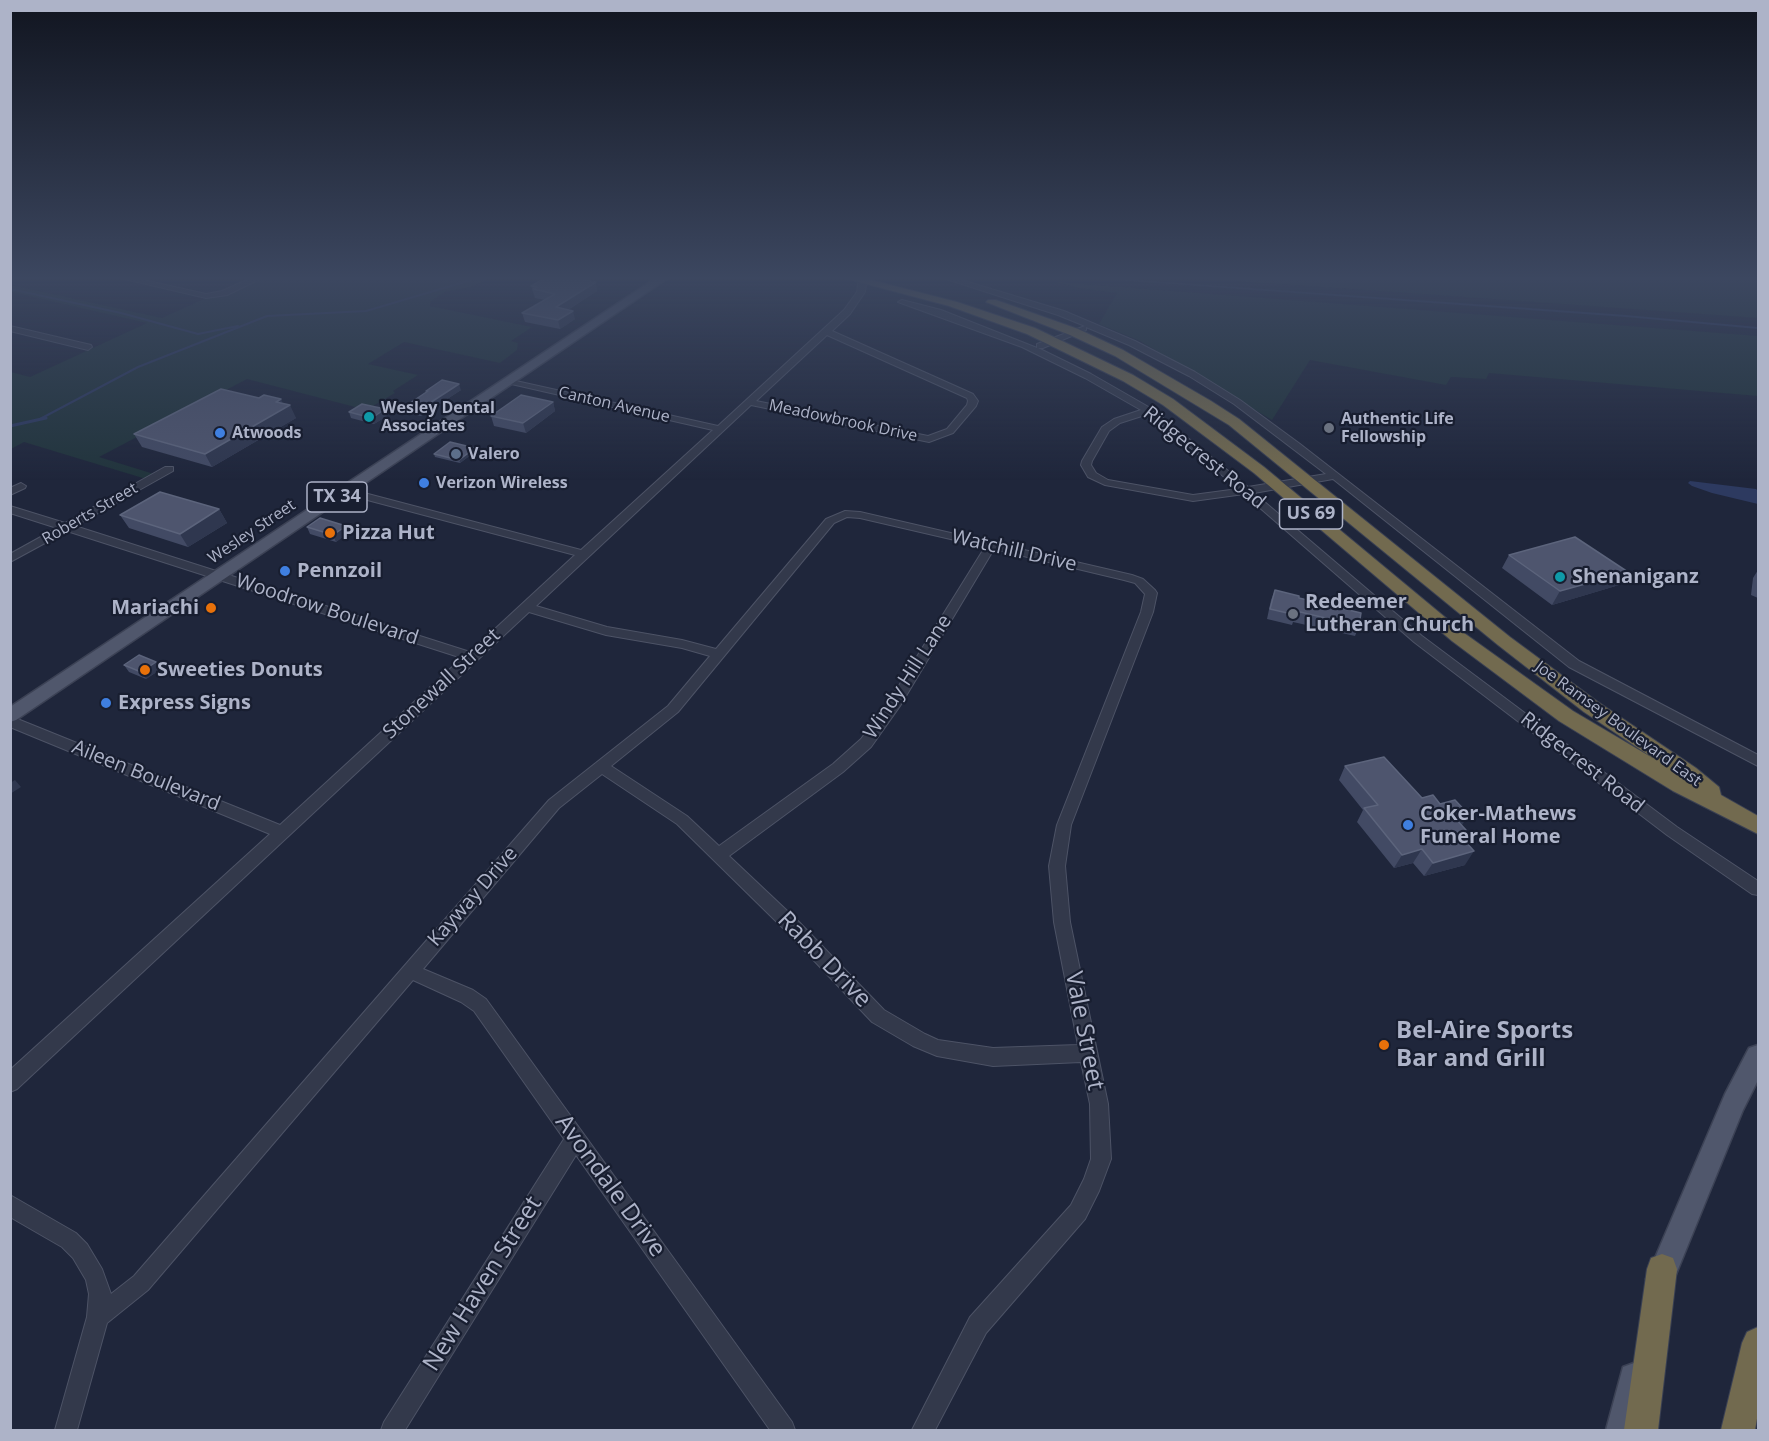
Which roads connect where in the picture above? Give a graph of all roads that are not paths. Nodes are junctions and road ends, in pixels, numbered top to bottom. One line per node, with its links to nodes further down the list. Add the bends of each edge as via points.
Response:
1 (81, 345): 10 (street)
2 (563, 345): 12 (main road, Wesley Street / TX 34)
3 (810, 345): 13 (street, Stonewall Street)
4 (858, 345): 13 (street, Meadowbrook Drive, via 970,396 971,406 950,431 929,439)
5 (1026, 345): 11 (street, Ridgecrest Road)
6 (1040, 345): 11 (street)
7 (1062, 345): 20 (highway, Joe Ramsey Boulevard East / US 69, via 1168,402)
8 (1102, 345): 18 (highway, Joe Ramsey Boulevard East / US 69, via 1142,364 1234,422)
9 (1135, 345): 17 (street, via 1201,379 1256,415)
10 (88, 347)
11 (1033, 348): 14 (street, Ridgecrest Road)
12 (510, 381): 15 (street, Canton Avenue); 21 (main road, Wesley Street / TX 34)
13 (748, 402): 15 (street, Stonewall Street)
14 (1149, 411): 22 (street, Ridgecrest Road); 22 (street, via 1105,429 1087,461 1092,475 1105,482 1184,497)
15 (719, 429): 28 (street, Stonewall Street)
16 (169, 469): 26 (street, Roberts Street)
17 (1334, 476): 18 (street); 37 (street, via 1574,664)
18 (1305, 481): 20 (street); 39 (highway, Joe Ramsey Boulevard East / US 69, via 1504,641 1591,707 1689,772)
19 (21, 486): 23 (street)
20 (1277, 486): 22 (street); 39 (highway, Joe Ramsey Boulevard East / US 69, via 1458,637 1566,716 1680,785)
21 (345, 491): 28 (street); 30 (main road, Wesley Street / TX 34)
22 (1246, 491): 43 (street, Ridgecrest Road, via 1418,639 1672,831)
23 (10, 492)
24 (10, 508): 26 (street, Woodrow Boulevard)
25 (871, 517): 27 (street, Watchill Drive); 33 (street, Kayway Drive, via 845,514 830,521)
26 (68, 526): 29 (street, Roberts Street); 30 (street, Woodrow Boulevard)
27 (991, 546): 31 (street, Watchill Drive, via 1128,577); 42 (street, Windy Hill Lane, via 895,703 866,742 829,775)
28 (583, 554): 32 (street, Stonewall Street)
29 (10, 559)
30 (220, 575): 34 (street, Woodrow Boulevard); 35 (main road, Wesley Street / TX 34)
31 (1151, 593): 45 (street, Vale Street, via 1064,825 1058,866 1062,922)
32 (526, 607): 33 (street, via 606,631); 34 (street, Stonewall Street)
33 (719, 654): 38 (street, Kayway Drive, via 673,709)
34 (472, 657): 41 (street, Stonewall Street)
35 (10, 716)
36 (10, 721): 41 (street, Aileen Boulevard)
37 (1758, 761)
38 (601, 766): 42 (street, Rabb Drive, via 682,820); 44 (street, Kayway Drive, via 554,804)
39 (1727, 807): 40 (highway, US 69)
40 (1758, 826)
41 (282, 832): 47 (street, Stonewall Street)
42 (719, 855): 45 (street, Rabb Drive, via 878,1016 919,1040 993,1057)
43 (1758, 889)
44 (410, 971): 48 (street, Avondale Drive, via 480,1005); 51 (street, Kayway Drive, via 141,1284)
45 (1089, 1053): 56 (street, Vale Street, via 1102,1140 1101,1159 1092,1184 1078,1212 1058,1237 978,1325)
46 (1758, 1056): 50 (main road)
47 (10, 1083)
48 (576, 1138): 54 (street, New Haven Street); 55 (street, Avondale Drive)
49 (10, 1205): 51 (street, via 69,1240 87,1260 100,1294)
50 (1662, 1269): 57 (main road); 58 (highway)
51 (98, 1317): 53 (street)
52 (1758, 1343): 59 (highway)
53 (66, 1431)
54 (392, 1431)
55 (784, 1431)
56 (923, 1431)
57 (1621, 1431)
58 (1641, 1431)
59 (1738, 1431)

